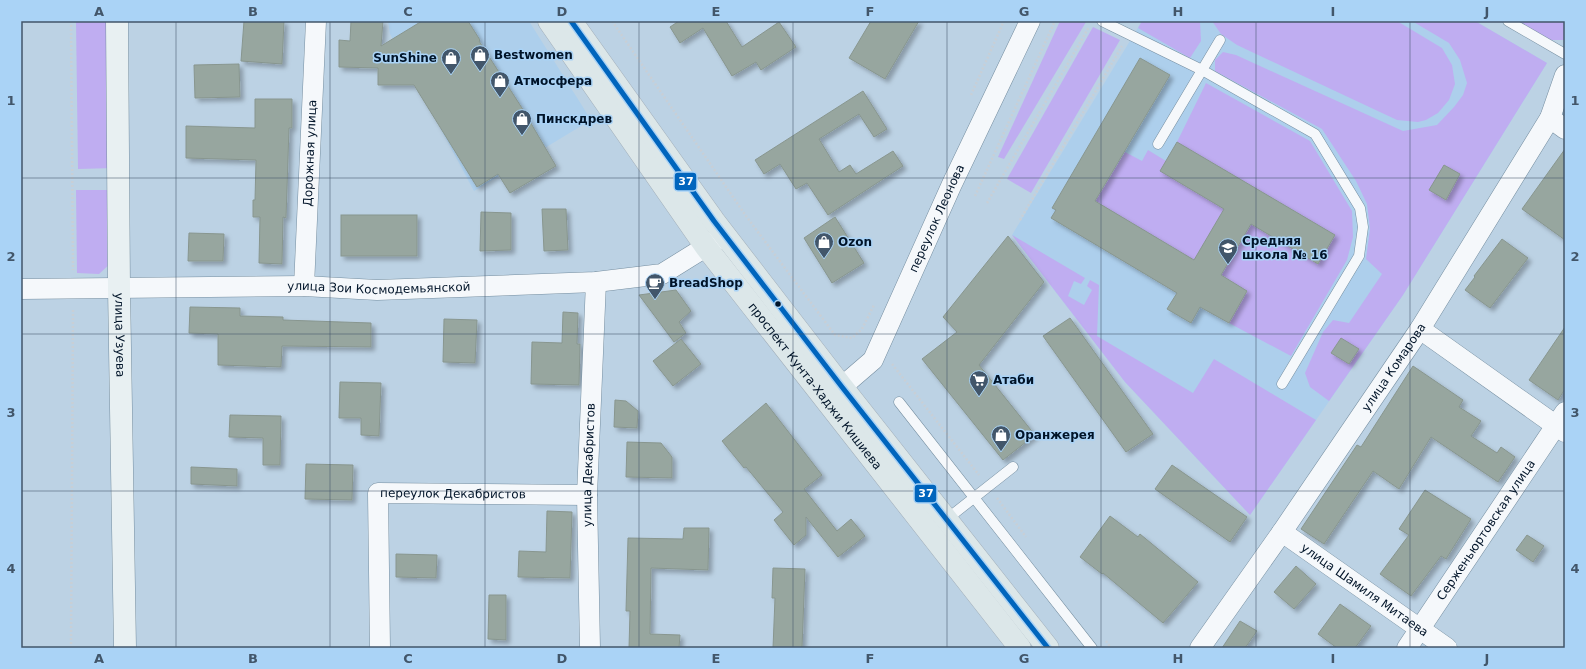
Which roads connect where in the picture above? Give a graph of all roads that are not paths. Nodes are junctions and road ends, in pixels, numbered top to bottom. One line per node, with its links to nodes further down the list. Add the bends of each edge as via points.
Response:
1 (117, 21): 18 (main road, улица Узуева)
2 (316, 21): 17 (street, Дорожная улица)
3 (549, 21): 15 (main road, проспект Кунта-Хаджи Кишиева)
4 (571, 21): 14 (main road, проспект Кунта-Хаджи Кишиева)
5 (1030, 21): 22 (street, переулок Леонова, via 952,184 873,360)
6 (1102, 21): 10 (lane)
7 (1508, 21): 9 (lane)
8 (1220, 40): 10 (lane)
9 (1565, 54)
10 (1202, 70): 13 (lane); 21 (lane, via 1314,134 1360,208 1363,227 1359,256)
11 (1565, 74): 12 (street, улица Комарова)
12 (1557, 124): 20 (street, улица Комарова)
13 (1158, 144)
14 (724, 234): 15 (street, улица Зои Космодемьянской); 22 (main road, проспект Кунта-Хаджи Кишиева)
15 (706, 247): 16 (street, улица Зои Космодемьянской, via 662,274); 22 (main road, проспект Кунта-Хаджи Кишиева)
16 (596, 282): 17 (street, улица Зои Космодемьянской, via 377,290); 26 (street, улица Декабристов)
17 (304, 286): 18 (street, улица Зои Космодемьянской)
18 (120, 288): 19 (street, улица Зои Космодемьянской); 31 (main road, улица Узуева)
19 (21, 289)
20 (1420, 329): 24 (street); 29 (street, улица Комарова)
21 (1282, 384)
22 (834, 394): 28 (main road, проспект Кунта-Хаджи Кишиева); 34 (main road, проспект Кунта-Хаджи Кишиева)
23 (899, 402): 27 (lane)
24 (1562, 423): 30 (street, Серженьюртовская улица)
25 (1012, 467): 27 (lane)
26 (587, 495): 32 (street, переулок Декабристов, via 378,493); 33 (street, улица Декабристов)
27 (974, 497): 28 (lane); 36 (lane)
28 (947, 519): 35 (main road, проспект Кунта-Хаджи Кишиева)
29 (1282, 532): 30 (street, улица Шамиля Митаева); 37 (street, улица Комарова)
30 (1420, 628): 38 (street, Серженьюртовская улица); 39 (street, улица Шамиля Митаева)
31 (125, 648)
32 (380, 648)
33 (590, 648)
34 (1020, 648)
35 (1048, 648)
36 (1092, 648)
37 (1200, 648)
38 (1407, 648)
39 (1447, 648)

